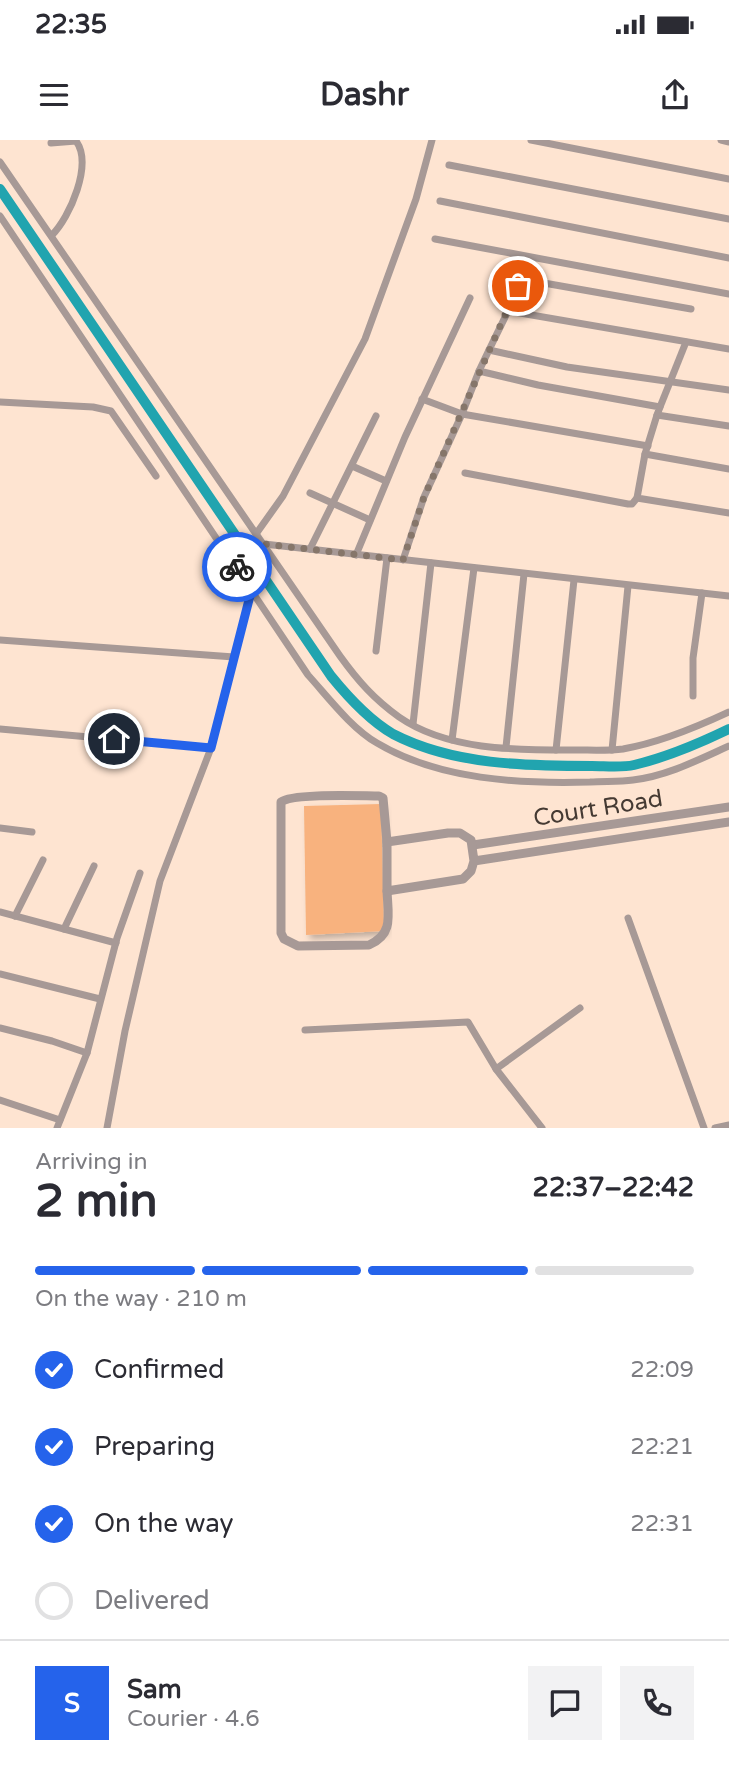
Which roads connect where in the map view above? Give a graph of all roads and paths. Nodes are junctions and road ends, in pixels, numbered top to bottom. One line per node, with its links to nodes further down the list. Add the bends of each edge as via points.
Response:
1 (432, 140): 43 (street, via 416,199 365,339 284,496)
2 (531, 140): 8 (street)
3 (721, 140): 4 (street)
4 (729, 142)
5 (51, 143): 12 (street, via 76,141 80,147 73,205)
6 (0, 162): 12 (street)
7 (449, 165): 11 (street)
8 (729, 179)
9 (440, 201): 14 (street)
10 (0, 216): 49 (street)
11 (729, 219)
12 (52, 235): 43 (street)
13 (435, 239): 15 (street)
14 (729, 258)
15 (729, 294)
16 (470, 298): 25 (street)
17 (691, 309): 18 (street, via 523,280)
18 (508, 311): 19 (street); 21 (street)
19 (686, 342): 20 (street); 23 (street)
20 (729, 349)
21 (489, 350): 22 (street); 23 (street)
22 (479, 371): 27 (street); 28 (street)
23 (671, 382): 24 (street); 27 (street)
24 (729, 390)
25 (422, 399): 28 (street); 37 (street)
26 (0, 402): 36 (street, via 111,411)
27 (660, 407): 29 (street)
28 (462, 414): 32 (street); 48 (street, via 424,497)
29 (657, 415): 31 (street); 32 (street)
30 (376, 416): 33 (street)
31 (729, 426)
32 (646, 450): 34 (street); 39 (street)
33 (352, 466): 37 (street); 40 (street)
34 (729, 469)
35 (465, 473): 39 (street, via 628,504)
36 (156, 476)
37 (386, 481): 42 (street)
38 (310, 493): 40 (street)
39 (637, 498): 41 (street)
40 (333, 504): 42 (street); 45 (street)
41 (729, 513)
42 (370, 520): 46 (street)
43 (256, 534): 44 (street)
44 (261, 547): 45 (street); 49 (street); 63 (street, via 362,687)
45 (310, 549): 46 (street)
46 (356, 555): 47 (street)
47 (387, 558): 48 (street); 59 (street)
48 (403, 560): 50 (street)
49 (239, 563): 55 (street)
50 (431, 563): 51 (street); 63 (street)
51 (474, 568): 52 (street); 65 (street)
52 (524, 574): 53 (street); 67 (street)
53 (574, 580): 54 (street); 69 (street)
54 (628, 586): 56 (street); 70 (street)
55 (251, 592): 60 (street); 66 (street, via 308,676 340,711 375,742 411,759 453,772 564,783 634,780 678,769)
56 (702, 593): 57 (street); 61 (street)
57 (729, 596)
58 (0, 640): 60 (street)
59 (376, 651)
60 (234, 657): 68 (street)
61 (693, 696)
62 (729, 712): 70 (street, via 647,743)
63 (413, 724): 65 (street)
64 (0, 729): 68 (street)
65 (452, 740): 67 (street)
66 (729, 746)
67 (506, 747): 69 (street)
68 (211, 748): 97 (street, via 160,881)
69 (556, 750): 70 (street)
70 (612, 750)
71 (729, 807): 76 (street, Court Road)
72 (729, 822): 78 (street, Court Road)
73 (0, 828): 74 (street)
74 (32, 832)
75 (387, 842): 76 (street, Court Road, via 460,833); 81 (street); 81 (street, via 383,798 379,796 285,798 281,802 281,933 291,944 369,946 387,929)
76 (473, 845): 78 (street)
77 (43, 860): 83 (street)
78 (474, 861): 81 (street, via 463,879)
79 (94, 866): 85 (street)
80 (140, 873): 86 (street)
81 (387, 891)
82 (0, 912): 83 (street)
83 (15, 916): 85 (street)
84 (628, 918): 99 (street)
85 (64, 929): 86 (street)
86 (116, 943): 88 (street)
87 (0, 974): 88 (street)
88 (100, 999): 92 (street)
89 (580, 1008): 93 (street)
90 (0, 1028): 92 (street)
91 (304, 1030): 93 (street, via 468,1023)
92 (87, 1054): 95 (street)
93 (496, 1069): 98 (street)
94 (0, 1100): 95 (street)
95 (58, 1124)
96 (729, 1125): 100 (street)
97 (107, 1128)
98 (542, 1128)
99 (704, 1128)
100 (715, 1128)

